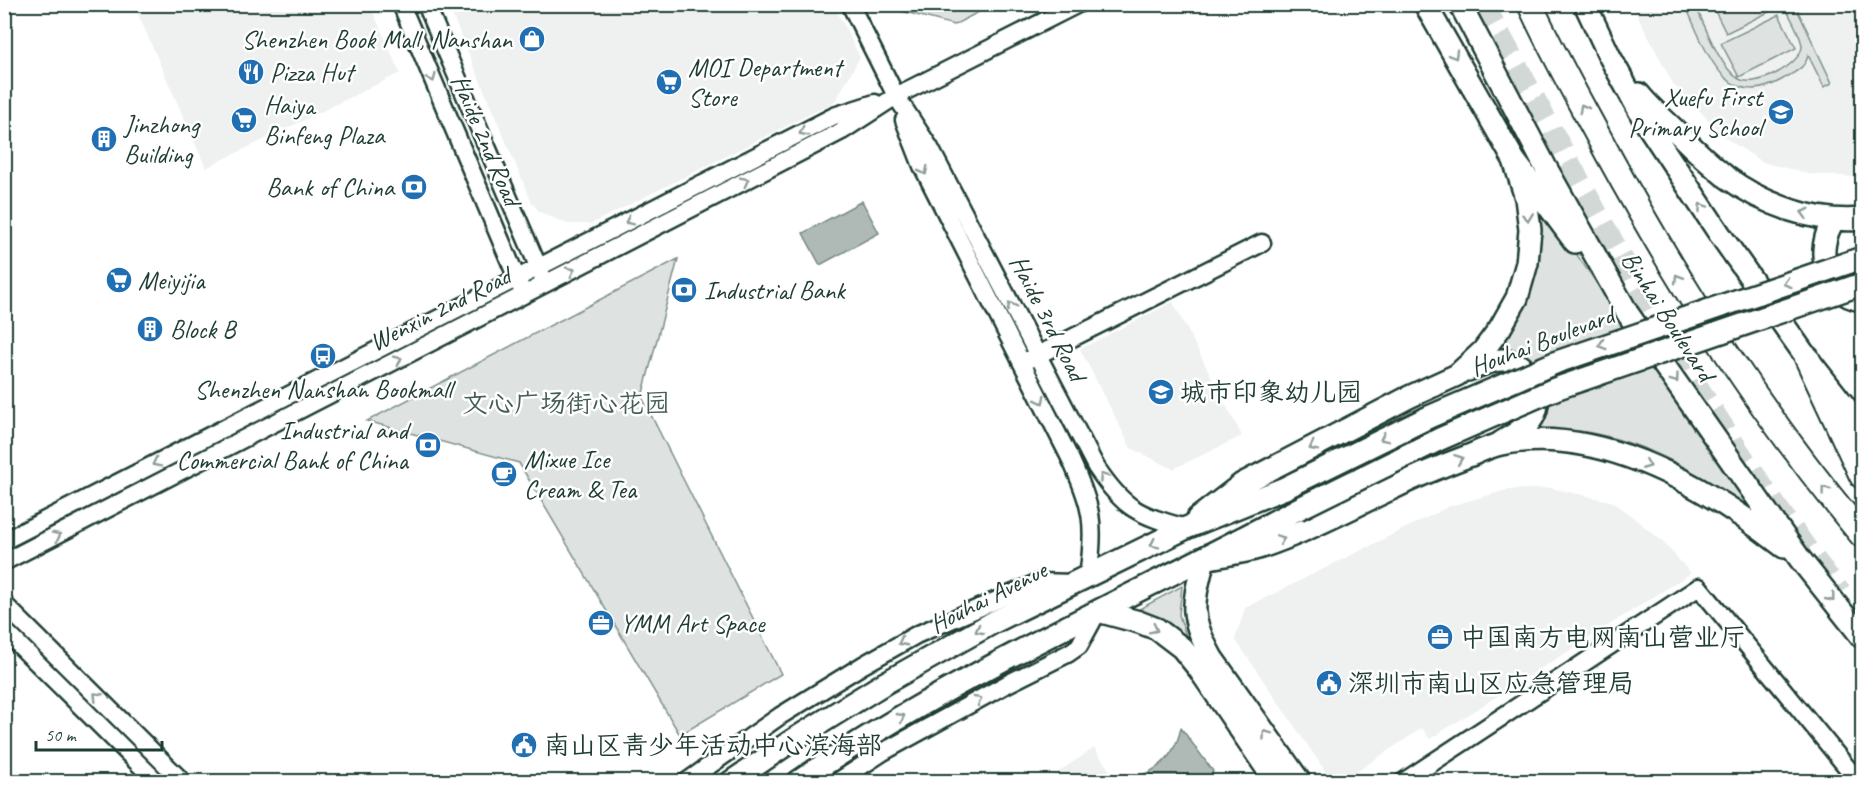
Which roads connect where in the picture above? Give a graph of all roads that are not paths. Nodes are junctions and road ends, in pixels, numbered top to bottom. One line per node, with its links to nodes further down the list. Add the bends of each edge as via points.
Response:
1 (401, 4): 17 (street, Haide 2nd Road, one-way to 17)
2 (426, 4): 16 (street, Haide 2nd Road)
3 (850, 4): 10 (street, Haide 3rd Road)
4 (1078, 4): 10 (street, Wenxin 2nd Road)
5 (1425, 4): 11 (main road, one-way to 11)
6 (1460, 4): 22 (main road, Binhai Boulevard)
7 (1585, 4): 9 (main road)
8 (1531, 8): 31 (highway, Binhai Boulevard, one-way to 8, via 1768,414 1710,329 1646,223)
9 (1610, 57): 13 (main road, one-way to 9, via 1783,207 1727,177 1645,101); 23 (main road, one-way to 9, via 1653,133)
10 (896, 96): 16 (street, Wenxin 2nd Road, one-way to 16, via 834,116); 18 (street, Wenxin 2nd Road, one-way to 10, via 842,132); 24 (street, Haide 3rd Road, via 930,148)
11 (1514, 160): 22 (main road); 25 (main road, one-way to 25, via 1526,198 1530,230 1527,263 1517,298 1500,328)
12 (1863, 219): 13 (main road)
13 (1834, 220): 21 (main road, via 1823,240 1829,276 1850,297)
14 (1262, 243): 24 (street)
15 (1863, 258): 29 (main road, Houhai Boulevard, one-way to 29, bridge, via 1557,362 1429,417)
16 (538, 268): 17 (street, Wenxin 2nd Road); 18 (street, Haide 2nd Road)
17 (517, 279): 20 (street, Haide 2nd Road); 32 (street, Wenxin 2nd Road, one-way to 32)
18 (545, 284): 20 (street, Wenxin 2nd Road)
19 (1863, 284): 33 (main road, Houhai Boulevard, bridge, via 1546,393 1440,439)
20 (523, 296): 35 (street, Wenxin 2nd Road, one-way to 20)
21 (1863, 300)
22 (1628, 314): 34 (main road, Binhai Boulevard, one-way to 34)
23 (1807, 358): 26 (main road); 28 (highway)
24 (1029, 360): 30 (street, Haide 3rd Road, one-way to 24, via 1141,514 1120,500); 36 (street, Haide 3rd Road, one-way to 36, via 1087,498 1093,525)
25 (1457, 375): 27 (main road, via 1504,360 1514,361 1530,378 1538,403 1533,416); 30 (main road, one-way to 30, via 1242,484)
26 (1863, 428)
27 (1500, 444): 33 (main road, one-way to 27, via 1283,538 1430,470); 34 (main road, one-way to 34, via 1569,442 1607,450 1700,489 1743,515)
28 (1863, 476)
29 (1285, 488): 30 (main road, Houhai Avenue)
30 (1186, 528): 36 (main road, Houhai Avenue, one-way to 36)
31 (1863, 535)
32 (4, 541)
33 (1204, 559): 38 (main road); 48 (main road, one-way to 33, via 1201,639 1194,617)
34 (1800, 559): 40 (main road, Binhai Boulevard, one-way to 40)
35 (4, 562)
36 (1081, 579): 43 (street, one-way to 43, via 1039,582 916,635 780,716); 44 (main road, Houhai Avenue, one-way to 44, via 940,651)
37 (4, 604): 42 (street, one-way to 37)
38 (1098, 611): 45 (main road, one-way to 38, via 950,688); 46 (street, one-way to 38, via 883,752 1069,653 1079,646); 47 (main road, one-way to 47, via 1157,629 1182,648)
39 (4, 630): 41 (street)
40 (1863, 637)
41 (157, 782)
42 (183, 782)
43 (686, 782)
44 (731, 782)
45 (798, 782)
46 (837, 782)
47 (1276, 782)
48 (1300, 782)
49 (1403, 782): 50 (street, via 1699,587)
50 (1859, 782)

